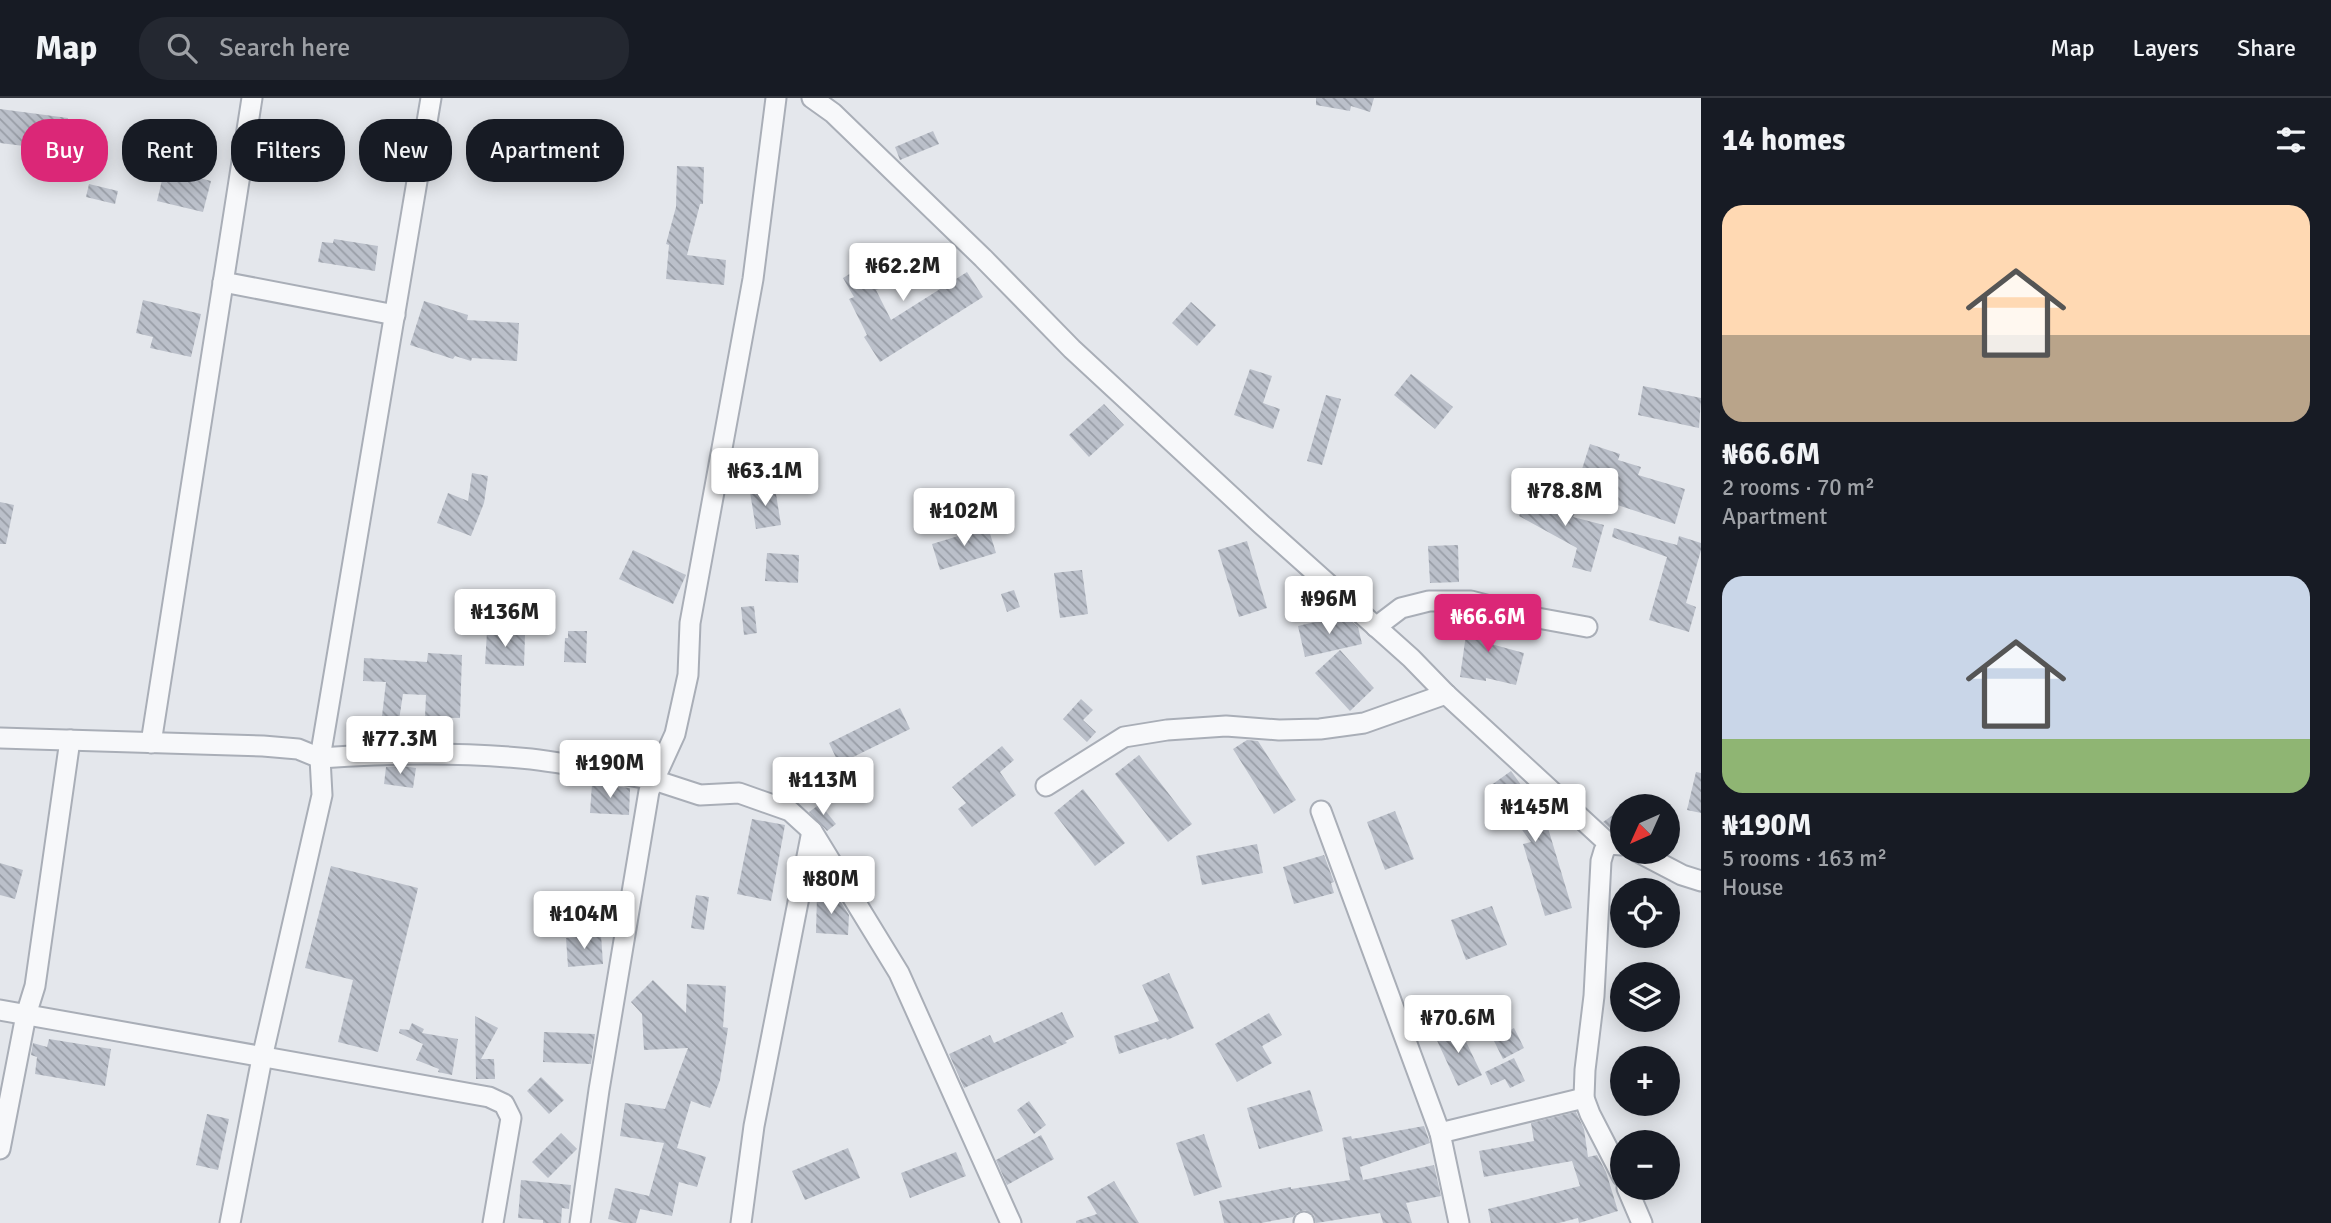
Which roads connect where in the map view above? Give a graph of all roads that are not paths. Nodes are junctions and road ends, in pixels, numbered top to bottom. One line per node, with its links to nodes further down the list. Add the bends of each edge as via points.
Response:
1 (252, 98): 5 (street)
2 (431, 98): 6 (street)
3 (776, 98): 14 (street, via 753,279 690,624 688,675 675,734)
4 (812, 98): 7 (street, via 983,257 1072,349)
5 (223, 282): 6 (street); 12 (street)
6 (395, 315): 13 (street)
7 (1376, 627): 8 (street, via 1401,608 1429,601 1471,601); 9 (street)
8 (1587, 627)
9 (1446, 694): 15 (street, via 1353,725 1279,730 1226,726 1124,737); 18 (street)
10 (0, 738): 11 (street)
11 (69, 740): 12 (street); 23 (street, via 35,986)
12 (151, 743): 13 (street, via 298,749)
13 (320, 758): 14 (street, via 436,754 532,760); 24 (street, via 322,795)
14 (654, 780): 17 (street, via 700,795 739,793 790,811); 32 (street, via 603,1063)
15 (1046, 786)
16 (1321, 811): 26 (street)
17 (811, 831): 33 (street, via 754,1126); 34 (street, via 899,973)
18 (1610, 839)
19 (1610, 848): 25 (street, via 1601,861)
20 (1660, 864): 21 (street)
21 (1701, 881)
22 (0, 1010): 23 (street)
23 (26, 1015): 24 (street); 27 (street)
24 (262, 1058): 30 (street); 31 (street, via 489,1097 505,1104 511,1118)
25 (1584, 1098): 26 (street); 28 (street)
26 (1440, 1133): 35 (street)
27 (0, 1149)
28 (1610, 1153)
29 (1632, 1200): 36 (street)
30 (230, 1223)
31 (493, 1223)
32 (580, 1223)
33 (741, 1223)
34 (1011, 1223)
35 (1459, 1223)
36 (1642, 1223)

